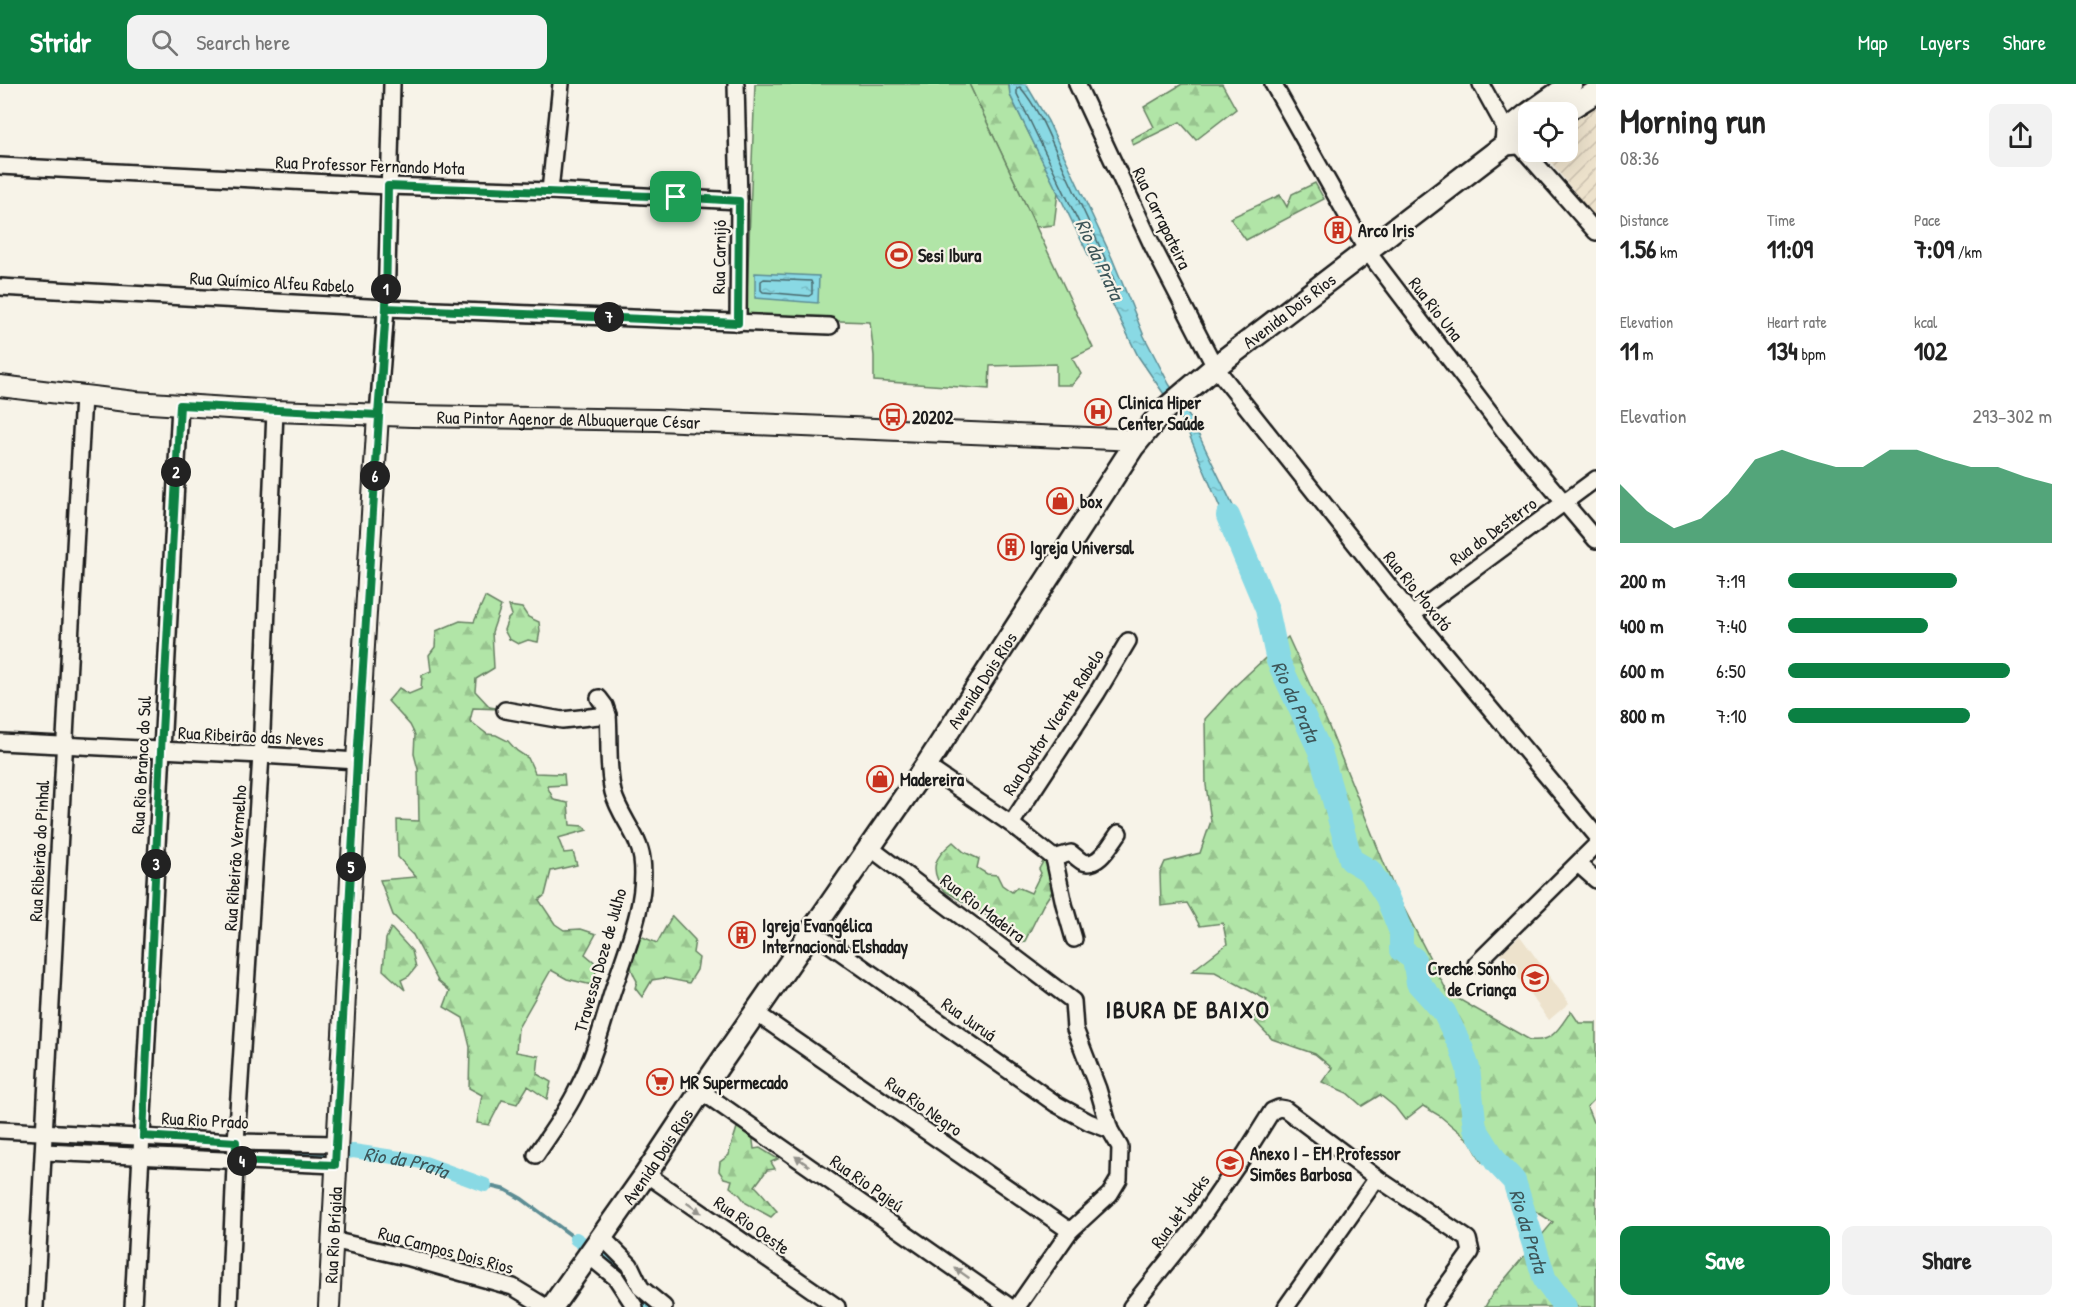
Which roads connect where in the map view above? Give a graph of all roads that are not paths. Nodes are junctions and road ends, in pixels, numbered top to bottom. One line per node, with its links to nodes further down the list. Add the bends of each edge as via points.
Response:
1 (392, 84): 13 (street, Rua Rio Brígida)
2 (736, 84): 15 (street, Rua Carnijó)
3 (1077, 84): 22 (street, Rua Carrapateira, via 1153,247)
4 (1273, 84): 17 (street, Rua Rio Una)
5 (1480, 84): 11 (street)
6 (1571, 84): 9 (main road, Avenida Dois Rios)
7 (561, 85): 14 (street)
8 (1596, 92): 10 (main road)
9 (1546, 102)
10 (1578, 103)
11 (1515, 138): 16 (street); 17 (main road, Avenida Dois Rios)
12 (0, 166): 13 (street, Rua Professor Fernando Mota)
13 (388, 186): 14 (street, Rua Professor Fernando Mota); 19 (street, Rua Rio Brígida)
14 (550, 191): 15 (street, Rua Professor Fernando Mota)
15 (739, 201): 20 (street, Rua Carnijó)
16 (1596, 232)
17 (1367, 251): 22 (main road, Avenida Dois Rios); 30 (street, Rua Rio Una)
18 (0, 287): 19 (street, Rua Químico Alfeu Rabelo)
19 (386, 308): 20 (street, Rua Químico Alfeu Rabelo); 27 (street, Rua Rio Brígida)
20 (738, 323): 21 (street, Rua Químico Alfeu Rabelo)
21 (830, 327)
22 (1215, 367): 28 (main road, Avenida Dois Rios); 32 (street, Rua Rio Moxotó)
23 (0, 386): 24 (street, Rua Pintor Agenor de Albuquerque César)
24 (83, 396): 25 (street, Rua Pintor Agenor de Albuquerque César); 38 (street, Rua Ribeirão do Pinhal)
25 (180, 405): 26 (street, Rua Pintor Agenor de Albuquerque César); 39 (street, Rua Rio Branco do Sul)
26 (275, 411): 27 (street, Rua Pintor Agenor de Albuquerque César); 40 (street, Rua Ribeirão Vermelho)
27 (378, 415): 28 (street, Rua Pintor Agenor de Albuquerque César, via 657,420); 41 (street, Rua Rio Brígida)
28 (1138, 440): 42 (main road, Avenida Dois Rios)
29 (1596, 479): 30 (street, Rua do Desterro)
30 (1564, 503): 31 (street, Rua Rio Una); 32 (street, Rua do Desterro)
31 (1596, 540)
32 (1412, 615): 45 (street, Rua Rio Moxotó)
33 (1128, 641): 43 (street, Rua Doutor Vicente Rabelo)
34 (599, 698): 36 (street, Travessa Doze de Julho)
35 (505, 710): 36 (street, via 562,720)
36 (608, 715): 62 (street, Travessa Doze de Julho, via 613,793 640,848 641,891 631,938 584,1076)
37 (0, 742): 38 (street, Rua Ribeirão das Neves)
38 (64, 745): 39 (street, Rua Ribeirão das Neves); 58 (street, Rua Ribeirão do Pinhal)
39 (161, 751): 40 (street, Rua Ribeirão das Neves); 59 (street, Rua Rio Branco do Sul)
40 (261, 755): 41 (street, Rua Ribeirão das Neves); 60 (street, Rua Ribeirão Vermelho)
41 (357, 761): 61 (street, Rua Rio Brígida)
42 (926, 766): 43 (street); 47 (main road, Avenida Dois Rios)
43 (1011, 824): 48 (street)
44 (1119, 833): 48 (street, via 1094,862 1085,862 1071,853)
45 (1596, 835)
46 (1596, 845): 49 (street)
47 (869, 847): 51 (main road, Avenida Dois Rios); 57 (street, Rua Rio Madeira, via 1073,1000 1075,1029)
48 (1054, 858): 52 (street)
49 (1578, 864): 50 (street); 53 (street)
50 (1596, 879)
51 (811, 932): 54 (main road, Avenida Dois Rios); 57 (street, Rua Juruá, via 1056,1104)
52 (1074, 939)
53 (1476, 964)
54 (756, 1013): 55 (main road, Avenida Dois Rios); 65 (street, Rua Rio Negro)
55 (701, 1091): 63 (main road, Avenida Dois Rios); 78 (street, Rua Rio Pajeú, one-way to 55)
56 (0, 1130): 58 (street)
57 (1110, 1130): 65 (street, via 1120,1147 1119,1179 1110,1194)
58 (44, 1141): 59 (street); 69 (street, Rua Ribeirão do Pinhal)
59 (142, 1146): 60 (street); 70 (street, Rua Rio Branco do Sul)
60 (236, 1152): 61 (street); 71 (street, Rua Ribeirão Vermelho)
61 (336, 1155): 67 (street, Rua Rio Brígida)
62 (536, 1155)
63 (646, 1174): 66 (main road, Avenida Dois Rios); 77 (street, Rua Rio Oeste, one-way to 77)
64 (1377, 1178): 80 (street, Rua Jet Jacks, via 1285,1109 1272,1111 1195,1227); 81 (street); 82 (street, via 1468,1239 1472,1247)
65 (1070, 1231): 79 (street)
66 (601, 1236): 68 (main road, Avenida Dois Rios); 76 (street, via 630,1264 641,1288)
67 (332, 1240): 72 (street, Rua Rio Brígida); 73 (street, Rua Campos Dois Rios, via 513,1287)
68 (588, 1255): 74 (main road, Avenida Dois Rios); 75 (street, via 616,1278)
69 (35, 1307)
70 (133, 1307)
71 (229, 1307)
72 (329, 1307)
73 (546, 1307)
74 (552, 1307)
75 (635, 1307)
76 (664, 1307)
77 (837, 1307)
78 (1010, 1307)
79 (1017, 1307)
80 (1131, 1307)
81 (1286, 1307)
82 (1431, 1307)

